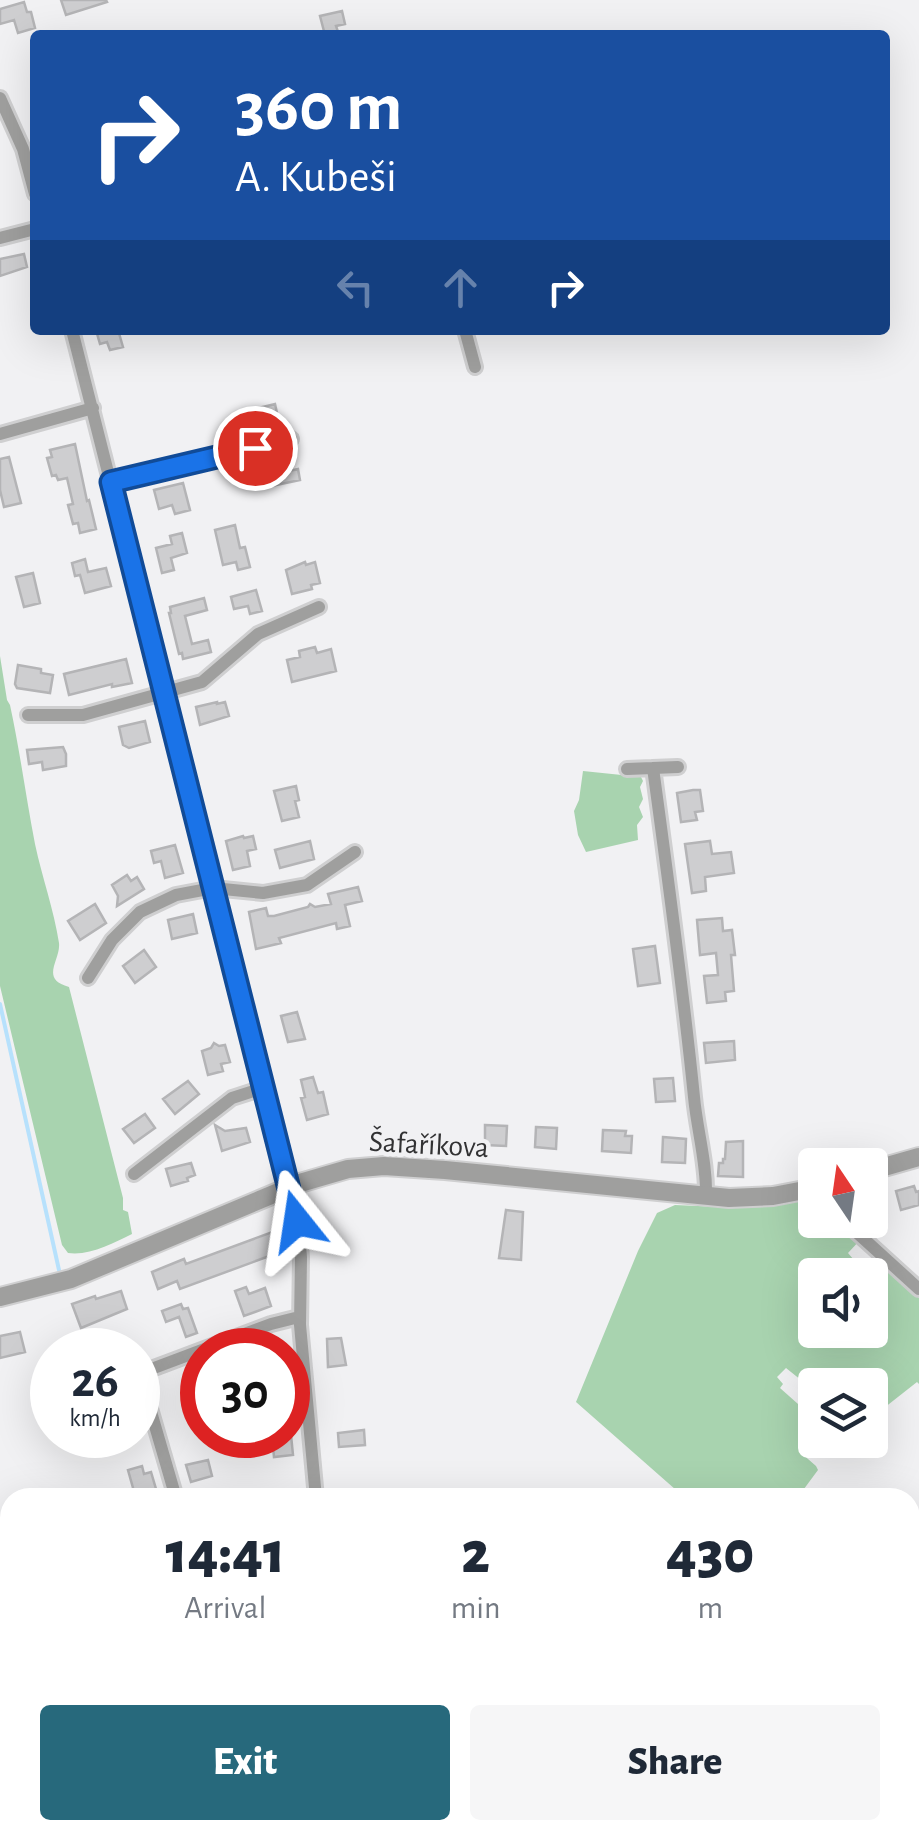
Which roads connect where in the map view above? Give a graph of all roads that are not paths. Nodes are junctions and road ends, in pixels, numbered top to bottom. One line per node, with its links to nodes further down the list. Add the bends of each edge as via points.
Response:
1 (0, 98): 2 (street)
2 (29, 148)
3 (30, 230): 4 (street)
4 (0, 238)
5 (73, 335): 8 (street)
6 (466, 335): 7 (street)
7 (476, 368)
8 (92, 408): 9 (street); 11 (street)
9 (0, 434)
10 (290, 439): 11 (street)
11 (111, 482): 13 (street)
12 (319, 607): 13 (street, via 258,634 202,682)
13 (164, 693): 14 (street, via 83,716); 19 (street)
14 (28, 714)
15 (678, 767): 16 (street)
16 (653, 768): 17 (street); 27 (street)
17 (627, 769)
18 (355, 852): 19 (street, via 306,885 263,893)
19 (213, 888): 20 (street, via 140,912); 21 (street)
20 (88, 978)
21 (263, 1088): 24 (street, via 232,1098); 25 (street)
22 (919, 1157): 23 (street)
23 (888, 1166)
24 (134, 1174)
25 (288, 1188): 27 (street, Šafaříkova, via 348,1169 384,1166); 30 (street, Šafaříkova, via 71,1279); 31 (street, via 300,1237)
26 (798, 1192): 27 (street, Šafaříkova)
27 (706, 1196)
28 (863, 1238): 29 (street)
29 (919, 1289)
30 (0, 1297)
31 (300, 1317): 32 (street); 35 (street)
32 (160, 1366)
33 (160, 1444): 34 (street)
34 (173, 1488)
35 (315, 1488)

